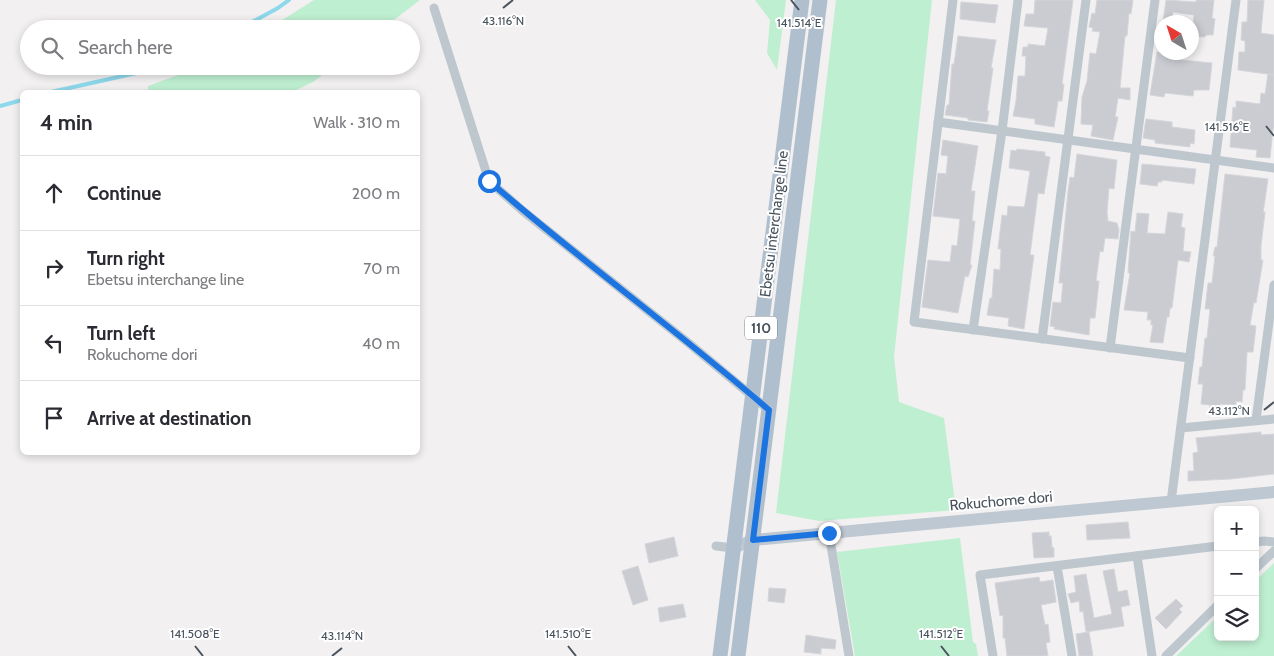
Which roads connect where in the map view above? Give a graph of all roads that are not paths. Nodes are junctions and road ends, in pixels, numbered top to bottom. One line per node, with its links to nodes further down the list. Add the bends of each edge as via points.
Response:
1 (802, 0): 20 (main road, Ebetsu interchange line / 110)
2 (820, 0): 21 (main road, Ebetsu interchange line / 110)
3 (953, 0): 9 (street)
4 (1018, 0): 10 (street)
5 (1086, 0): 11 (street)
6 (1155, 0): 12 (street)
7 (1236, 0): 13 (street)
8 (434, 8): 20 (street, via 489,181)
9 (938, 122): 10 (street); 16 (street, via 914,322)
10 (1002, 131): 11 (street); 16 (street)
11 (1067, 140): 12 (street); 17 (street)
12 (1136, 149): 13 (street); 18 (street)
13 (1216, 160): 14 (street); 19 (street)
14 (1274, 168)
15 (1274, 286): 23 (street)
16 (973, 330): 17 (street)
17 (1042, 339): 18 (street)
18 (1110, 348): 19 (street)
19 (1190, 358): 24 (street)
20 (752, 395): 21 (street); 33 (main road, Ebetsu interchange line / 110)
21 (769, 410): 28 (main road, Ebetsu interchange line / 110)
22 (1274, 418): 23 (street)
23 (1256, 420): 24 (street)
24 (1181, 428): 26 (street)
25 (1274, 492): 26 (street, Rokuchome dori)
26 (1171, 502): 27 (street, Rokuchome dori)
27 (829, 533): 28 (street, Rokuchome dori); 41 (street)
28 (753, 540): 33 (street, Rokuchome dori); 40 (main road, Ebetsu interchange line / 110)
29 (1259, 542): 30 (street)
30 (1274, 542)
31 (716, 546): 33 (street)
32 (1214, 546): 35 (street)
33 (733, 548): 39 (main road, Ebetsu interchange line / 110)
34 (1274, 551): 36 (street)
35 (1137, 556): 37 (street); 44 (street)
36 (1259, 565)
37 (1056, 566): 42 (street, via 980,575); 43 (street)
38 (1214, 610): 45 (street)
39 (720, 656)
40 (738, 656)
41 (849, 656)
42 (993, 656)
43 (1072, 656)
44 (1152, 656)
45 (1166, 656)

